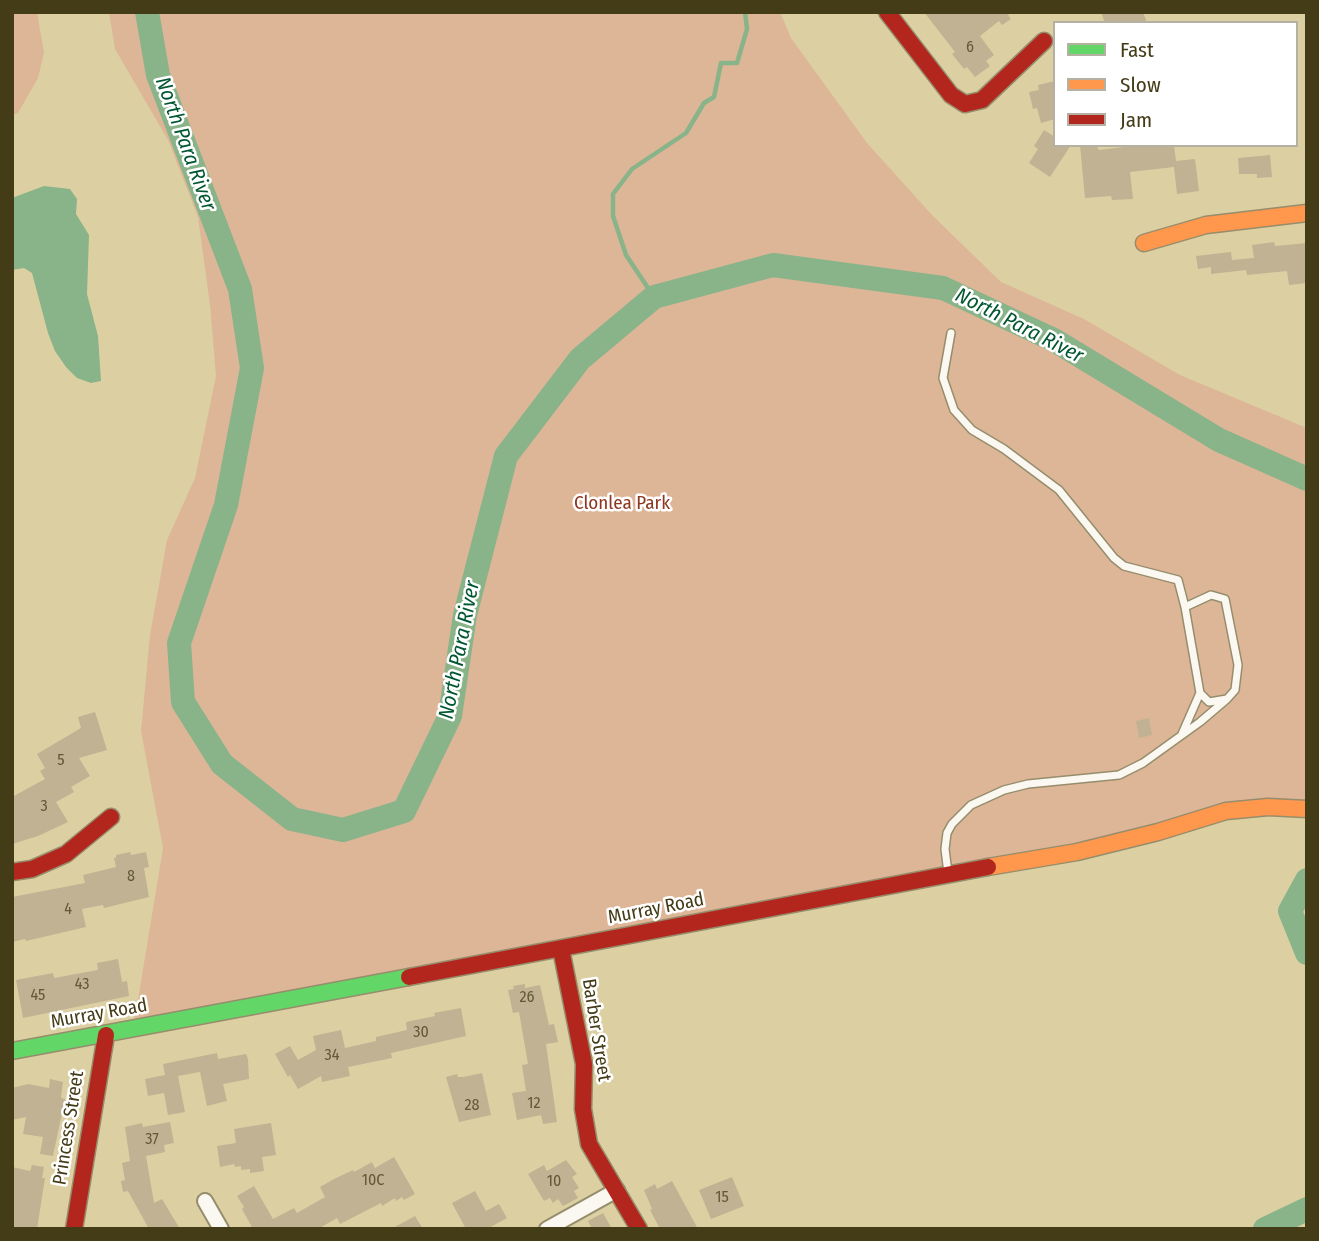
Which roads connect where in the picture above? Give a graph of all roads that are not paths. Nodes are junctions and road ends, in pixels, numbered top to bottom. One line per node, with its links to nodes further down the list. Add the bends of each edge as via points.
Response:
1 (887, 12): 2 (street, via 951,95 965,104 982,100)
2 (1044, 41)
3 (1307, 213): 4 (street, via 1206,225)
4 (1144, 243)
5 (951, 332): 6 (lane, via 943,378 954,410 972,430 1059,490 1124,566 1178,580)
6 (1185, 607): 7 (lane); 8 (lane, via 1211,595 1225,600 1238,665 1235,690)
7 (1200, 693): 8 (lane, via 1209,702); 9 (lane)
8 (1227, 699): 9 (lane)
9 (1182, 734): 13 (lane, via 1143,764 1119,775 1028,784 971,805 947,833)
10 (1307, 809): 13 (street, Murray Road, via 1227,811 1077,852)
11 (111, 817): 12 (street, via 66,854)
12 (12, 872)
13 (948, 874): 14 (street, Murray Road)
14 (561, 949): 15 (street, Murray Road); 17 (street, Barber Street, via 584,1065 584,1127 589,1144)
15 (106, 1035): 16 (street, Murray Road); 19 (street, Princess Street)
16 (12, 1051)
17 (617, 1189): 21 (street); 22 (street, Barber Street)
18 (205, 1201): 20 (street)
19 (74, 1229)
20 (221, 1229)
21 (547, 1229)
22 (639, 1229)

